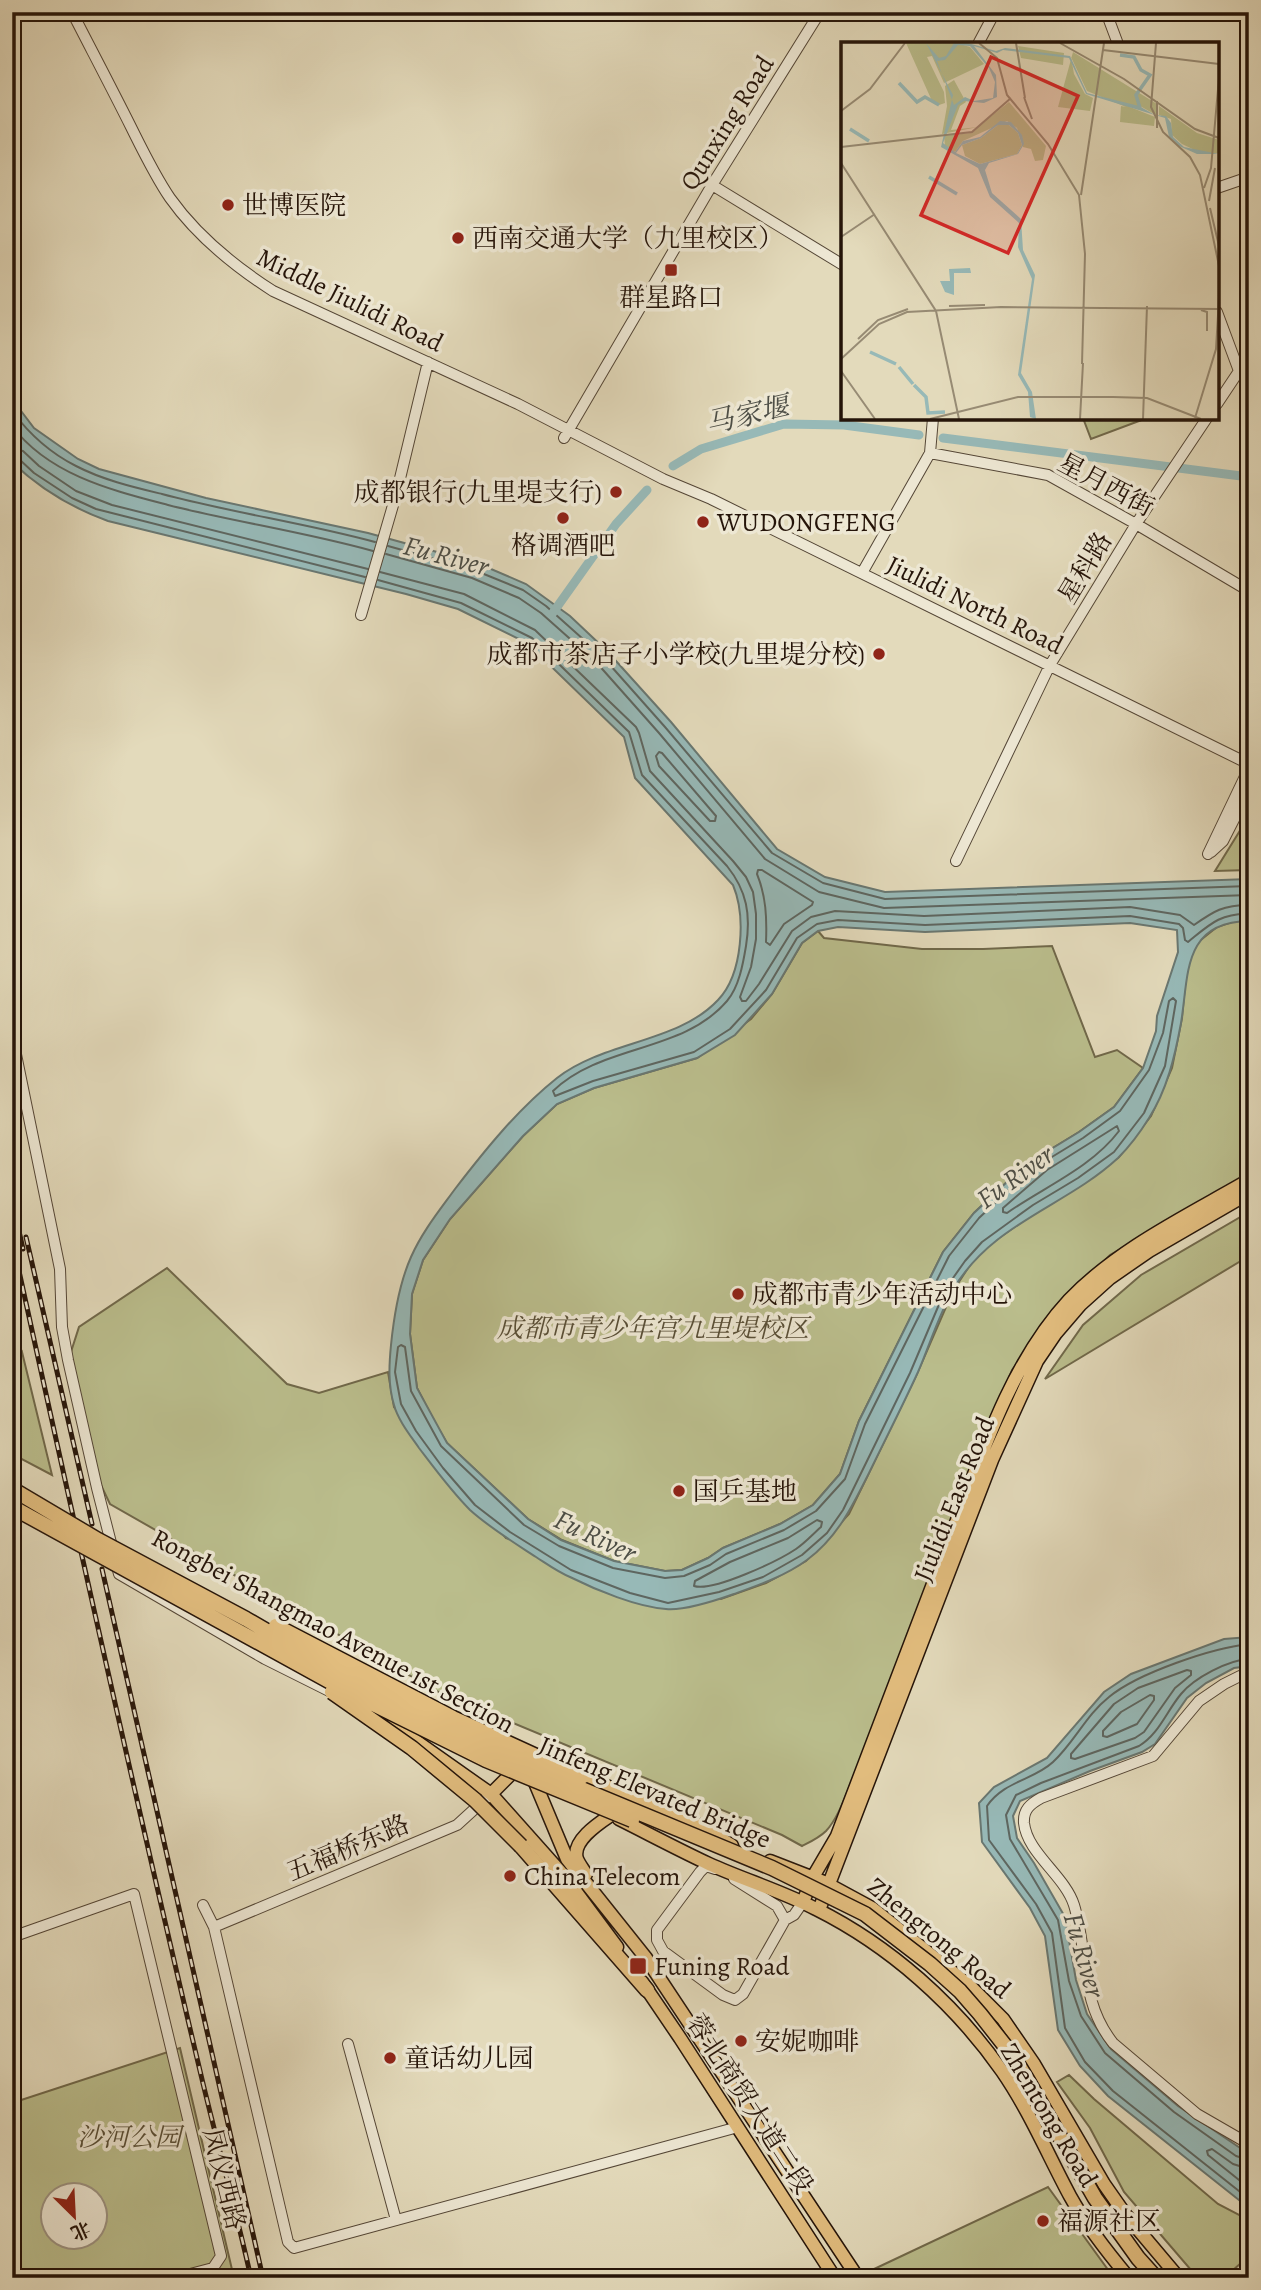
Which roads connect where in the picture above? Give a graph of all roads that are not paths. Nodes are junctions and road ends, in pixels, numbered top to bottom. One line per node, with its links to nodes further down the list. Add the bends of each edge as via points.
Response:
1 (72, 12): 12 (street, Middle Jiulidi Road, via 154,171 201,234 243,272 273,291)
2 (820, 12): 8 (street, Qunxing Road)
3 (995, 12): 5 (street)
4 (1106, 12): 6 (street)
5 (979, 42)
6 (1117, 42)
7 (1249, 177): 9 (street)
8 (712, 185): 10 (street); 18 (street, Qunxing Road)
9 (1219, 187)
10 (841, 264)
11 (1219, 317): 13 (street)
12 (428, 362): 18 (street, Middle Jiulidi Road); 23 (street)
13 (1239, 371): 14 (street); 15 (street)
14 (1249, 378)
15 (1219, 401)
16 (933, 420): 19 (street)
17 (1207, 420): 20 (street, 星科路)
18 (567, 434): 21 (street, Jiulidi North Road)
19 (930, 453): 20 (street, 星月西街, via 1048,475); 21 (street)
20 (1136, 524): 22 (street, 星月西街); 24 (street, 星科路)
21 (862, 573): 24 (street, Jiulidi North Road)
22 (1249, 591)
23 (363, 612)
24 (1051, 665): 25 (street, Jiulidi North Road); 27 (street, 星科路)
25 (1249, 766): 26 (street, via 1208,854 1223,841)
26 (1249, 790)
27 (956, 861)
28 (12, 1035): 36 (street, via 60,1269 64,1338)
29 (1249, 1180): 49 (main road, via 1149,1238 1092,1279 1031,1350 979,1461 837,1836)
30 (1249, 1193): 50 (main road, Jiulidi East Road, via 1110,1278 1080,1305 1037,1361 992,1460)
31 (12, 1486): 34 (street); 36 (highway, Jinfeng Elevated Bridge, bridge)
32 (12, 1508): 35 (highway, Jinfeng Elevated Bridge, bridge); 37 (main road)
33 (12, 1516): 35 (highway, bridge)
34 (68, 1516)
35 (33, 1520): 40 (highway, Jinfeng Elevated Bridge, bridge)
36 (100, 1536): 39 (street); 43 (street, Rongbei Shangmao Avenue 1st Section, via 323,1655 472,1724); 48 (highway, bridge, via 177,1571 453,1718 691,1822); 70 (highway, Jinfeng Elevated Bridge, bridge, via 315,1659 454,1731 542,1773 772,1868 864,1914 930,1964 980,2014 1013,2056 1095,2198)
37 (68, 1543)
38 (88, 1555): 39 (main road)
39 (119, 1574): 42 (street, via 265,1658)
40 (235, 1628): 60 (highway, bridge, via 412,1748 475,1800); 69 (highway, Jinfeng Elevated Bridge, bridge, via 349,1692 486,1760 781,1882 874,1929 932,1975 987,2036 1023,2087 1105,2227)
41 (1249, 1675): 63 (street, via 1224,1684 1199,1701 1153,1756 1031,1803 1024,1824 1029,1839 1074,1905 1088,1994 1102,2030 1197,2114)
42 (386, 1720): 44 (street, via 471,1751); 46 (main road, 蓉北商贸大道二段)
43 (526, 1759): 44 (main road); 45 (main road, Rongbei Shangmao Avenue 1st Section); 48 (main road, Zhengtong Road)
44 (512, 1774): 45 (main road, Zhentong Road); 46 (main road)
45 (535, 1784): 47 (main road, Zhentong Road); 51 (main road, Rongbei Shangmao Avenue 1st Section, via 567,1859)
46 (491, 1794): 56 (street, 五福桥东路, via 457,1825); 60 (main road, 蓉北商贸大道二段, via 565,1877)
47 (611, 1815): 51 (main road, via 593,1828 577,1849 576,1857); 52 (main road, Zhentong Road, via 710,1864)
48 (733, 1847): 49 (main road, Zhengtong Road)
49 (813, 1877): 50 (main road, Zhengtong Road); 52 (main road)
50 (830, 1884): 54 (main road, Jiulidi East Road); 71 (main road, Zhengtong Road, via 911,1937 1003,2019 1118,2204)
51 (599, 1899): 59 (main road, Rongbei Shangmao Avenue 1st Section)
52 (803, 1902): 54 (main road, Zhentong Road); 55 (street)
53 (203, 1905): 56 (street)
54 (819, 1910): 68 (main road, Zhentong Road, via 884,1950 964,2022 1002,2070 1072,2200)
55 (785, 1920): 58 (street, via 743,1994 735,2000); 58 (street, via 777,1906 706,1866 657,1930)
56 (214, 1927): 64 (street, via 288,2242 294,2248)
57 (12, 1937): 65 (street, 凤仪西路, via 134,1894 221,2256 214,2268)
58 (660, 1945): 59 (street)
59 (646, 1958): 67 (main road, Rongbei Shangmao Avenue 1st Section)
60 (647, 1990): 62 (main road, 蓉北商贸大道二段)
61 (348, 2044): 64 (street)
62 (738, 2127): 64 (street); 66 (main road, 蓉北商贸大道二段)
63 (1249, 2144)
64 (396, 2220)
65 (175, 2278)
66 (835, 2278)
67 (858, 2278)
68 (1129, 2278)
69 (1144, 2278)
70 (1156, 2278)
71 (1178, 2278)

